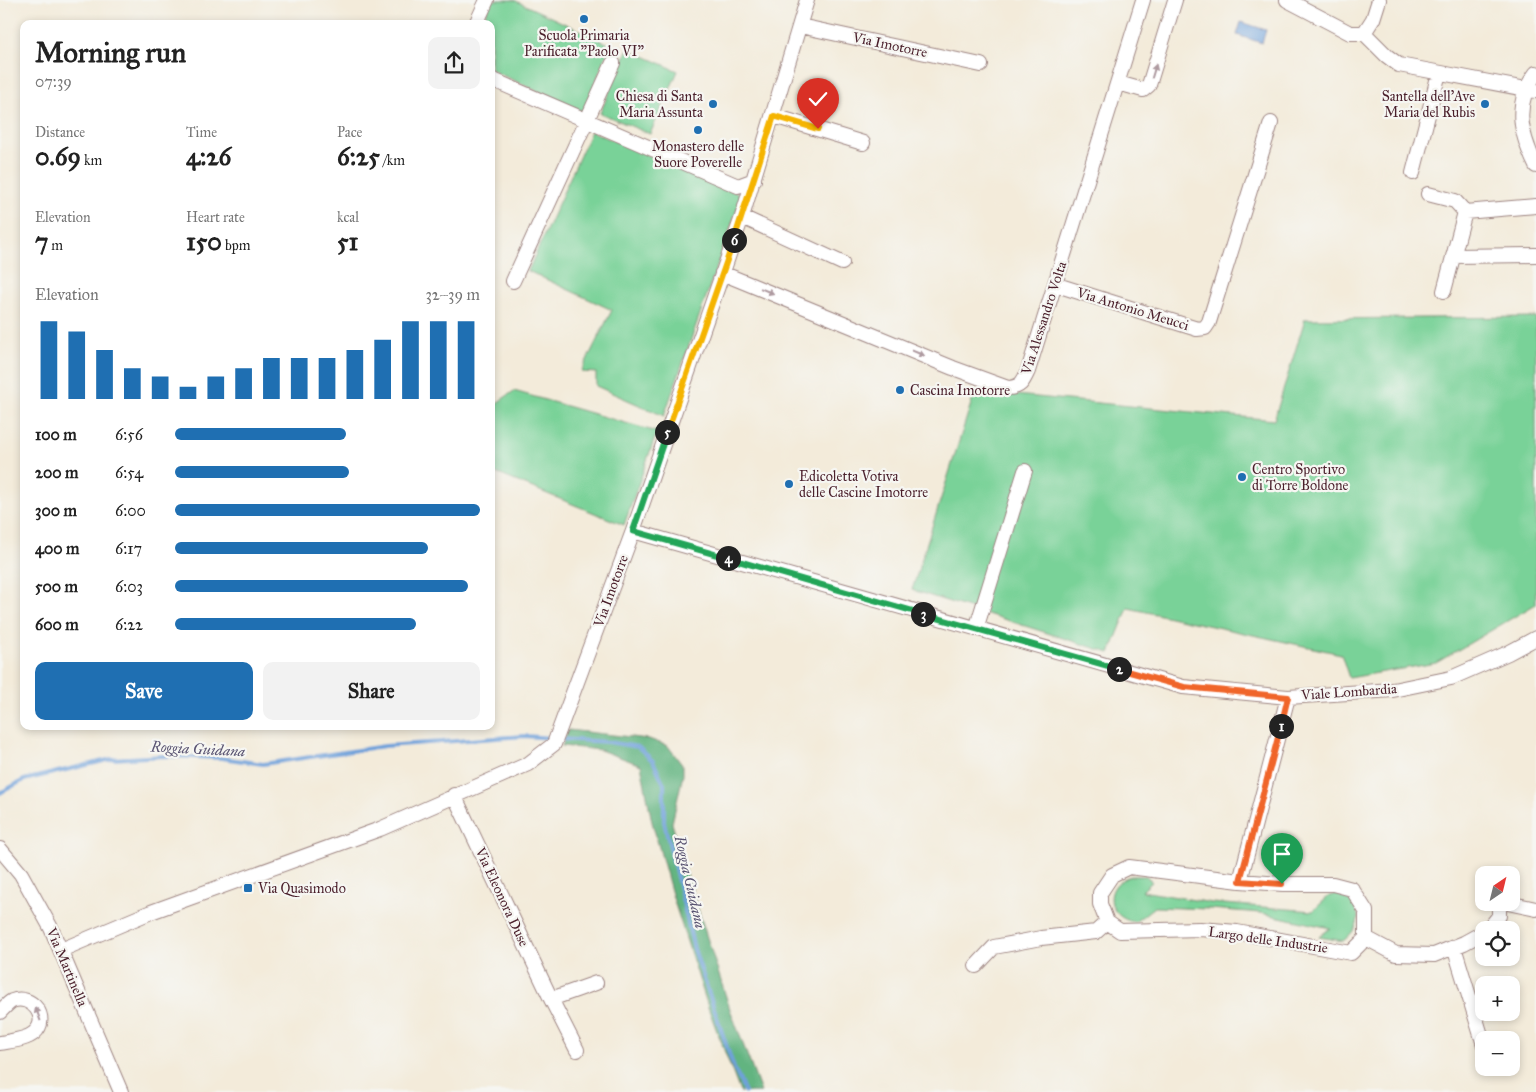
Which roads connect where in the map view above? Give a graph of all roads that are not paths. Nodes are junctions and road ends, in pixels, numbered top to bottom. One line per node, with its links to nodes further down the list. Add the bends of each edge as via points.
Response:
1 (488, 0): 7 (street)
2 (807, 0): 8 (street, Via Imotorre)
3 (1143, 0): 15 (street, Via Alessandro Volta)
4 (1175, 0): 15 (street, one-way to 4, via 1143,90 1149,84)
5 (1287, 0): 9 (street, via 1350,33)
6 (1379, 0): 9 (street)
7 (478, 20)
8 (800, 26): 11 (street, Via Imotorre); 17 (street, Via Imotorre)
9 (1364, 33): 12 (street, via 1399,65)
10 (613, 63): 18 (street)
11 (981, 64)
12 (1440, 73): 16 (street); 22 (street)
13 (1536, 73): 16 (street)
14 (495, 82): 18 (street)
15 (1118, 83): 33 (street, Via Alessandro Volta)
16 (1530, 90): 21 (street, via 1521,105 1521,121)
17 (774, 116): 20 (street); 23 (street, Via Imotorre)
18 (587, 120): 23 (street, via 738,186); 32 (street)
19 (1271, 123): 33 (street, Via Antonio Meucci, via 1205,328 1198,329)
20 (863, 143)
21 (1536, 166)
22 (1413, 173)
23 (754, 180): 27 (street, Via Imotorre)
24 (1428, 194): 26 (street, via 1455,201)
25 (1536, 206): 26 (street)
26 (1465, 212): 29 (street)
27 (742, 217): 30 (street); 31 (street, Via Imotorre)
28 (1536, 255): 29 (street)
29 (1453, 256): 34 (street)
30 (842, 263)
31 (722, 273): 33 (street, Via Alessandro Volta, one-way to 33, via 1008,388 1023,382); 36 (street, Via Imotorre)
32 (513, 281)
33 (1056, 283)
34 (1444, 291)
35 (1025, 472): 37 (street)
36 (633, 531): 37 (street, Viale Lombardia); 40 (street, Via Imotorre, via 554,744 528,764)
37 (976, 629): 39 (street, Viale Lombardia, via 1184,687)
38 (1536, 638): 39 (street, Viale Lombardia, via 1450,678 1393,690)
39 (1288, 697): 42 (street)
40 (454, 796): 49 (street, via 380,829 151,912); 52 (street, Via Eleonora Duse)
41 (0, 849): 49 (street, Via Martinella, via 21,874)
42 (1240, 881): 45 (street, via 1129,867 1112,875 1100,893 1100,904); 47 (street, via 1333,884 1352,889 1366,911)
43 (1520, 906): 44 (street)
44 (1536, 910)
45 (1107, 922): 47 (street, Largo delle Industrie, via 1120,931 1237,932 1351,952); 50 (street, via 1096,932 994,947)
46 (1475, 936): 48 (street)
47 (1366, 938): 48 (street, via 1396,954 1434,955)
48 (1454, 947): 54 (street)
49 (61, 950): 57 (street, Via Martinella)
50 (976, 966)
51 (596, 983): 52 (street)
52 (551, 1000): 56 (street, Via Eleonora Duse)
53 (0, 1012): 55 (street, one-way to 53, via 35,1033 40,1022 40,1013 32,1003 22,1000 11,1002)
54 (1480, 1031)
55 (0, 1043)
56 (578, 1050)
57 (115, 1089)

